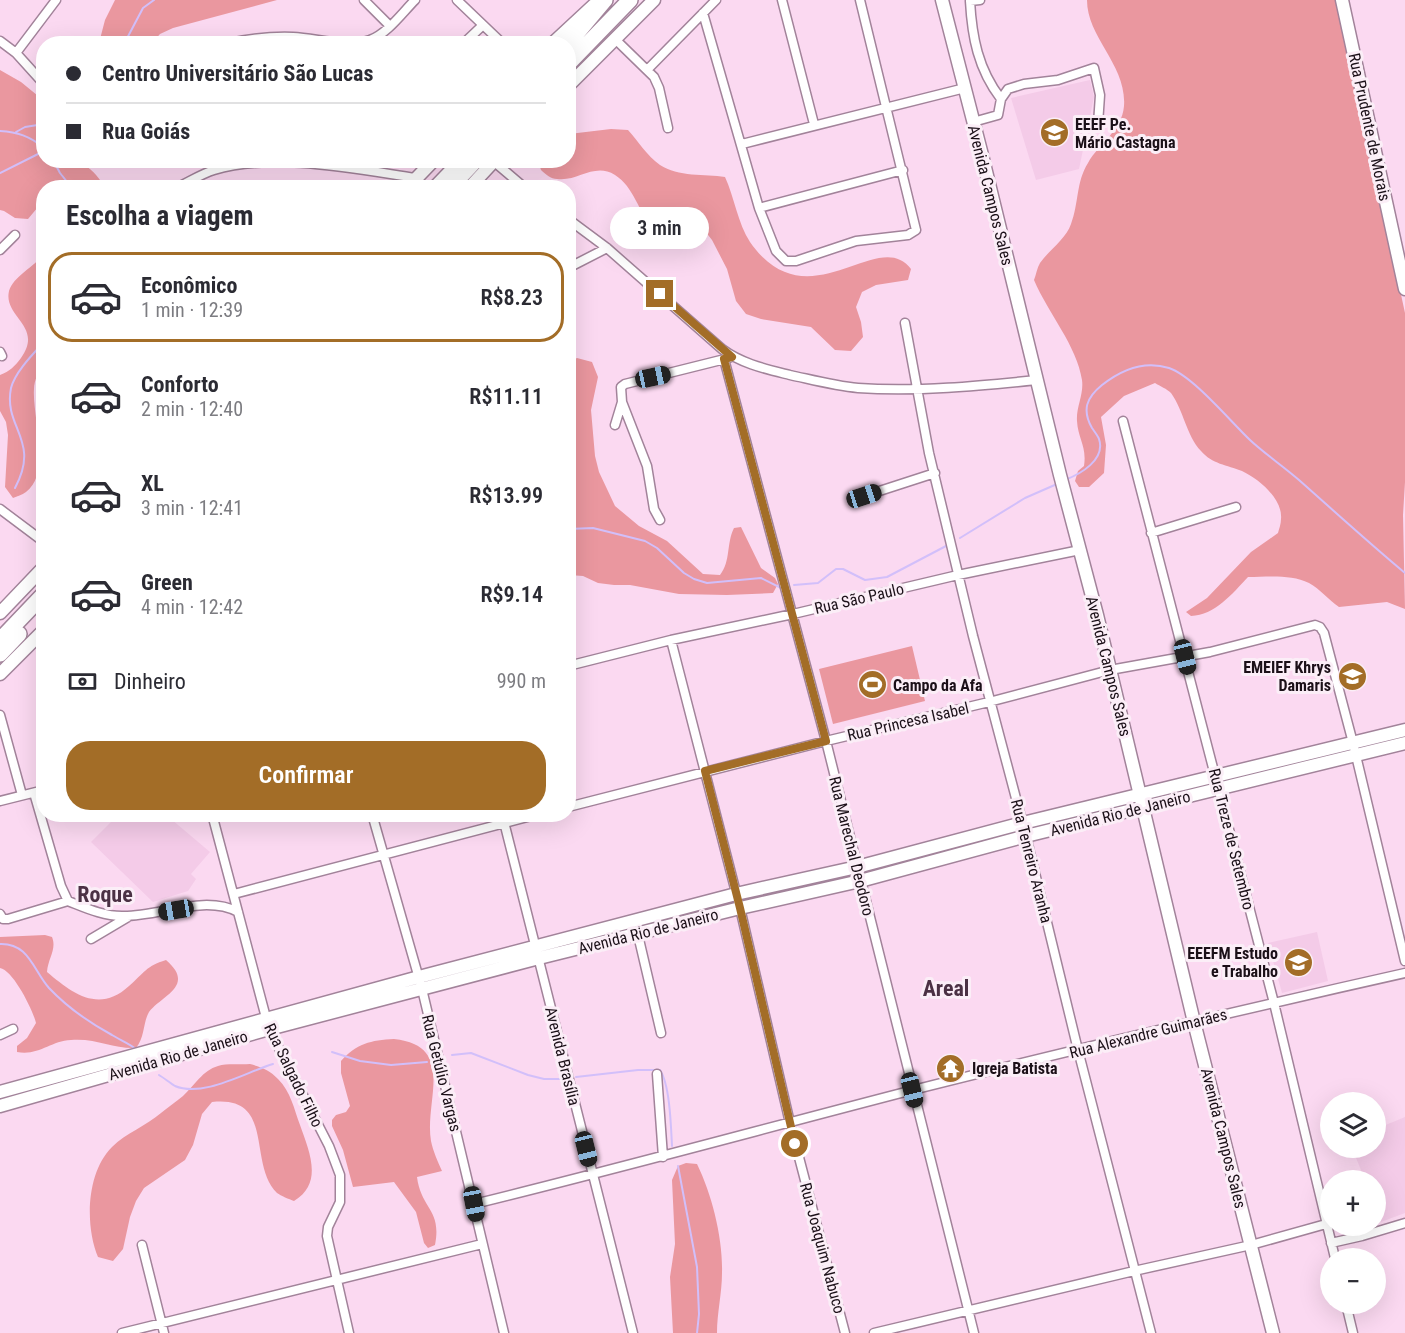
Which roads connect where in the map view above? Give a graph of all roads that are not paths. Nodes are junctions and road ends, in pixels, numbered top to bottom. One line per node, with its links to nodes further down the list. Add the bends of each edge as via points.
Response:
1 (56, 0): 27 (street)
2 (364, 0): 18 (street)
3 (415, 0): 18 (street)
4 (457, 0): 17 (street)
5 (599, 0): 22 (main road)
6 (605, 0): 23 (highway)
7 (627, 0): 26 (highway); 28 (highway)
8 (654, 0): 24 (main road)
9 (716, 0): 16 (street)
10 (782, 0): 36 (street)
11 (860, 0): 34 (street)
12 (942, 0): 32 (main road, Avenida Campos Sales)
13 (970, 0): 14 (street); 33 (street, via 980,64)
14 (980, 0)
15 (1342, 0): 62 (main road, Rua Prudente de Morais)
16 (703, 14): 29 (street); 39 (street)
17 (483, 25): 20 (street); 21 (street)
18 (390, 26): 19 (street)
19 (377, 36)
20 (471, 36)
21 (495, 36)
22 (561, 36)
23 (575, 36)
24 (615, 39): 29 (street); 31 (main road)
25 (0, 41): 27 (street)
26 (576, 45)
27 (16, 53): 30 (street)
28 (576, 55)
29 (648, 69): 38 (street, via 659,88)
30 (36, 75)
31 (576, 78)
32 (964, 88): 34 (street); 35 (main road, Avenida Campos Sales)
33 (1001, 99): 35 (street, via 998,115); 37 (street, via 1005,90 1012,87 1058,80 1094,68 1100,95)
34 (888, 107): 36 (street); 48 (street)
35 (973, 122): 65 (main road, Avenida Campos Sales)
36 (814, 124): 39 (street)
37 (1098, 124)
38 (668, 128)
39 (741, 144): 56 (street)
40 (211, 168): 49 (street)
41 (228, 168): 49 (street)
42 (348, 168): 50 (street)
43 (426, 168): 50 (main road)
44 (455, 168): 52 (highway)
45 (469, 168): 53 (highway)
46 (487, 168): 54 (main road)
47 (501, 168): 55 (street)
48 (903, 170): 56 (street); 56 (street, via 916,230 908,235 856,241 799,261 786,261 776,251)
49 (212, 171): 51 (street)
50 (416, 178)
51 (193, 180)
52 (444, 180)
53 (457, 180)
54 (476, 180)
55 (516, 180)
56 (759, 208)
57 (576, 225): 59 (street)
58 (15, 235): 60 (street)
59 (607, 248): 61 (street); 64 (street)
60 (0, 250)
61 (576, 264)
62 (1405, 289)
63 (905, 323): 66 (street, Rua Tenreiro Aranha)
64 (728, 358): 66 (street, via 828,384); 67 (street, via 625,384); 82 (street, Rua Marechal Deodoro)
65 (1037, 380): 66 (street); 77 (main road, Avenida Campos Sales)
66 (916, 388): 70 (street, Rua Tenreiro Aranha)
67 (622, 402): 69 (street); 74 (street, via 647,466 654,509)
68 (1123, 421): 75 (street, Rua Treze de Setembro)
69 (615, 425)
70 (934, 473): 71 (street); 78 (street, Rua Tenreiro Aranha)
71 (864, 496)
72 (1236, 507): 75 (street)
73 (0, 509): 76 (street)
74 (660, 520)
75 (1151, 533): 88 (street, Rua Treze de Setembro)
76 (36, 536)
77 (1080, 550): 78 (street, Rua São Paulo); 90 (main road, Avenida Campos Sales)
78 (958, 574): 82 (street, Rua São Paulo); 92 (street, Rua Tenreiro Aranha)
79 (36, 575): 81 (main road)
80 (36, 602): 84 (highway)
81 (0, 613)
82 (793, 614): 85 (street, Rua São Paulo); 95 (street, Rua Marechal Deodoro)
83 (36, 617): 87 (highway)
84 (0, 640)
85 (671, 640): 89 (street, Rua São Paulo); 98 (street, Rua Joaquim Nabuco)
86 (36, 645): 91 (main road)
87 (0, 654)
88 (1185, 657): 90 (street, Rua Princesa Isabel); 97 (street, Rua Princesa Isabel, via 1309,625 1318,626 1324,633); 99 (street, Rua Treze de Setembro)
89 (576, 664)
90 (1110, 670): 92 (street, Rua Princesa Isabel); 102 (main road, Avenida Campos Sales)
91 (0, 674)
92 (989, 702): 95 (street, Rua Princesa Isabel); 112 (street, Rua Tenreiro Aranha)
93 (0, 715): 101 (street)
94 (1405, 730): 97 (main road, Avenida Rio de Janeiro)
95 (826, 741): 98 (street, Rua Princesa Isabel); 115 (street, Rua Marechal Deodoro)
96 (1405, 743): 97 (main road, Avenida Rio de Janeiro)
97 (1354, 749): 99 (main road, Avenida Rio de Janeiro); 127 (street)
98 (705, 771): 105 (street, Rua Princesa Isabel); 118 (street, Rua Joaquim Nabuco)
99 (1217, 782): 102 (main road, Avenida Rio de Janeiro); 106 (main road, Avenida Rio de Janeiro); 130 (street, Rua Treze de Setembro)
100 (34, 793): 101 (street); 103 (street)
101 (22, 795): 104 (street)
102 (1141, 795): 106 (main road, Avenida Campos Sales); 112 (main road, Avenida Rio de Janeiro)
103 (36, 800)
104 (0, 801)
105 (576, 805)
106 (1144, 808): 113 (main road, Avenida Rio de Janeiro); 131 (main road, Avenida Campos Sales)
107 (43, 822): 119 (street)
108 (214, 822): 117 (street, Rua Salgado Filho)
109 (374, 822): 114 (street, Rua Getúlio Vargas)
110 (493, 822): 114 (street)
111 (504, 822): 126 (street, Avenida Brasília)
112 (1023, 823): 113 (street, Rua Tenreiro Aranha); 115 (main road, Avenida Rio de Janeiro)
113 (1026, 836): 116 (main road, Avenida Rio de Janeiro); 136 (street, Rua Tenreiro Aranha)
114 (383, 855): 117 (street); 129 (street, Rua Getúlio Vargas)
115 (857, 867): 116 (street, Rua Marechal Deodoro); 118 (main road, Avenida Rio de Janeiro)
116 (860, 881): 120 (main road, Avenida Rio de Janeiro); 138 (street, Rua Marechal Deodoro)
117 (234, 894): 121 (street, Rua Salgado Filho)
118 (736, 894): 120 (street, Rua Joaquim Nabuco); 126 (main road, Avenida Rio de Janeiro)
119 (68, 901): 122 (street, via 8,919); 123 (street, via 101,914)
120 (740, 908): 124 (main road, Avenida Rio de Janeiro); 141 (street, Rua Joaquim Nabuco)
121 (238, 912): 123 (street, via 208,904); 132 (street, Rua Salgado Filho)
122 (0, 914)
123 (128, 916): 125 (street)
124 (638, 935): 126 (main road, Avenida Rio de Janeiro); 134 (street)
125 (91, 939)
126 (538, 952): 129 (main road, Avenida Rio de Janeiro); 143 (street, Avenida Brasília)
127 (1405, 961)
128 (1405, 973): 130 (street, Rua Alexandre Guimarães)
129 (420, 983): 132 (main road, Avenida Rio de Janeiro); 145 (street, Rua Getúlio Vargas)
130 (1274, 1002): 131 (street, Rua Alexandre Guimarães); 144 (street, Rua Treze de Setembro)
131 (1194, 1022): 136 (street, Rua Alexandre Guimarães); 152 (main road, Avenida Campos Sales)
132 (267, 1024): 139 (main road, Avenida Rio de Janeiro); 140 (main road, Avenida Rio de Janeiro); 155 (street, Rua Salgado Filho, via 340,1175 340,1202 327,1236)
133 (13, 1029): 135 (street)
134 (661, 1033)
135 (0, 1035)
136 (1078, 1050): 138 (street, Rua Alexandre Guimarães); 154 (street, Rua Tenreiro Aranha)
137 (657, 1074): 142 (street)
138 (912, 1090): 141 (street, Rua Alexandre Guimarães); 156 (street, Rua Marechal Deodoro)
139 (0, 1092)
140 (0, 1106)
141 (790, 1123): 142 (street, Rua Alexandre Guimarães); 163 (street, Rua Joaquim Nabuco)
142 (663, 1157): 143 (street, Rua Alexandre Guimarães)
143 (593, 1175): 145 (street, Rua Alexandre Guimarães); 162 (street, Avenida Brasília)
144 (1320, 1198)
145 (474, 1204): 150 (street, Rua Getúlio Vargas)
146 (1405, 1223): 149 (street)
147 (1320, 1226): 152 (street)
148 (1329, 1236): 149 (street, Rua Treze de Setembro)
149 (1331, 1243): 153 (street, Rua Treze de Setembro)
150 (482, 1244): 155 (street); 161 (street, Rua Getúlio Vargas)
151 (142, 1245): 158 (street)
152 (1251, 1245): 154 (street); 167 (main road, Avenida Campos Sales)
153 (1332, 1248)
154 (1134, 1270): 156 (street); 166 (street, Rua Tenreiro Aranha)
155 (337, 1280): 158 (street); 160 (street, Rua Salgado Filho)
156 (969, 1311): 164 (street); 165 (street, Rua Marechal Deodoro)
157 (1348, 1314): 168 (street)
158 (163, 1329): 159 (street)
159 (122, 1333)
160 (349, 1333)
161 (504, 1333)
162 (633, 1333)
163 (845, 1333)
164 (874, 1333)
165 (974, 1333)
166 (1151, 1333)
167 (1273, 1333)
168 (1353, 1333)

